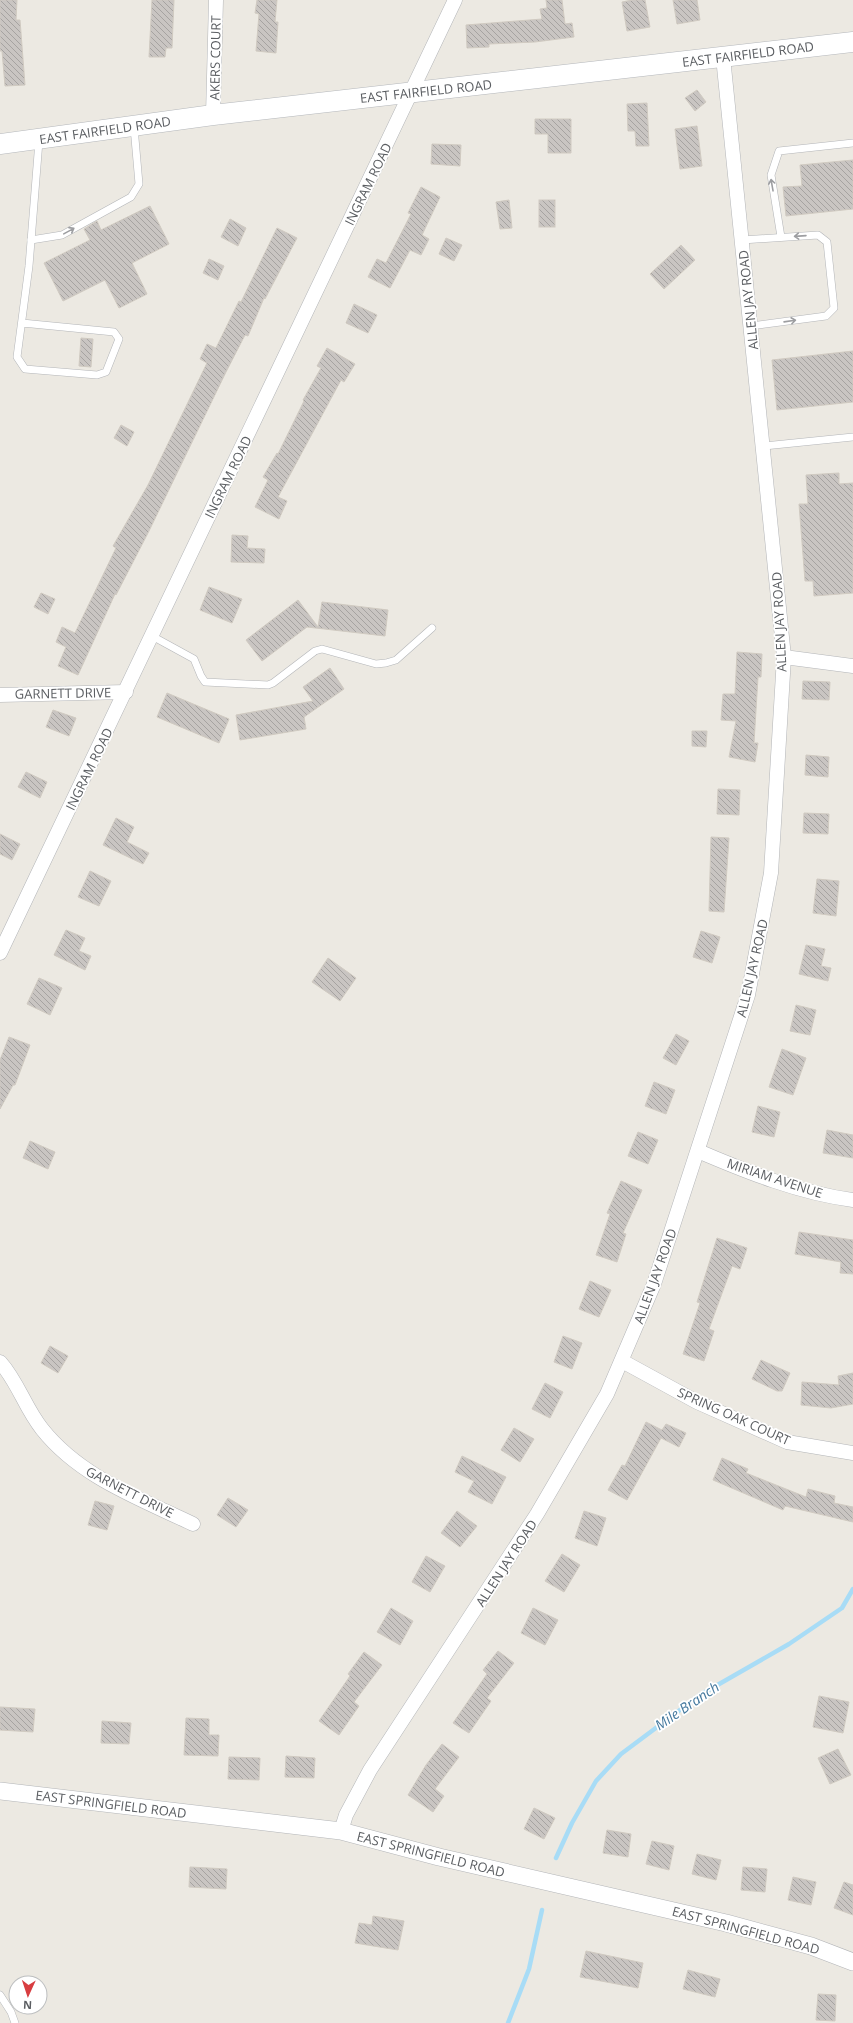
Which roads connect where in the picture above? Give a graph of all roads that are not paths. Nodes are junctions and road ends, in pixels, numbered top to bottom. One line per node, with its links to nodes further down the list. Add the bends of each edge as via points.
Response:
1 (216, 0): 6 (street, AKERS COURT)
2 (455, 0): 5 (street, INGRAM ROAD)
3 (853, 42): 4 (main road, EAST FAIRFIELD ROAD)
4 (723, 57): 5 (main road, EAST FAIRFIELD ROAD); 13 (street, ALLEN JAY ROAD)
5 (412, 92): 6 (main road, EAST FAIRFIELD ROAD); 19 (street, INGRAM ROAD)
6 (213, 115): 7 (main road, EAST FAIRFIELD ROAD)
7 (134, 126): 8 (main road, EAST FAIRFIELD ROAD); 12 (lane, one-way to 7, via 62,235 131,197 139,184)
8 (40, 139): 10 (main road, EAST FAIRFIELD ROAD); 12 (lane)
9 (853, 143): 11 (lane, one-way to 9, via 771,175 779,151)
10 (0, 144)
11 (781, 237): 13 (lane); 15 (lane, one-way to 11, via 826,316 834,308 827,242 818,235)
12 (31, 240): 14 (lane)
13 (742, 240): 15 (street, ALLEN JAY ROAD)
14 (22, 323): 14 (lane, via 17,357 25,369 97,375 106,372 119,339 114,332)
15 (751, 326): 17 (street, ALLEN JAY ROAD)
16 (853, 438): 17 (lane)
17 (764, 446): 20 (street, ALLEN JAY ROAD)
18 (432, 628): 19 (lane, via 396,660 376,664 322,650 315,651 268,685 205,682 194,659)
19 (152, 636): 22 (street, INGRAM ROAD)
20 (784, 657): 21 (street); 25 (street, ALLEN JAY ROAD, via 771,873 748,995)
21 (853, 666)
22 (126, 692): 23 (street, GARNETT DRIVE); 24 (street, INGRAM ROAD)
23 (0, 695)
24 (0, 953)
25 (698, 1151): 26 (street, MIRIAM AVENUE, via 743,1170 790,1185); 27 (street, ALLEN JAY ROAD, via 654,1284)
26 (853, 1200)
27 (622, 1361): 29 (street, SPRING OAK COURT, via 697,1402 787,1442); 32 (street, ALLEN JAY ROAD, via 573,1455 370,1770)
28 (0, 1362): 30 (street, GARNETT DRIVE, via 16,1383 24,1402 41,1428 69,1457 103,1481)
29 (853, 1453)
30 (193, 1524)
31 (0, 1791): 32 (street, EAST SPRINGFIELD ROAD)
32 (340, 1831): 33 (street, EAST SPRINGFIELD ROAD, via 439,1857 726,1923 811,1946)
33 (853, 1962)
34 (0, 1995): 35 (lane)
35 (15, 2023)

